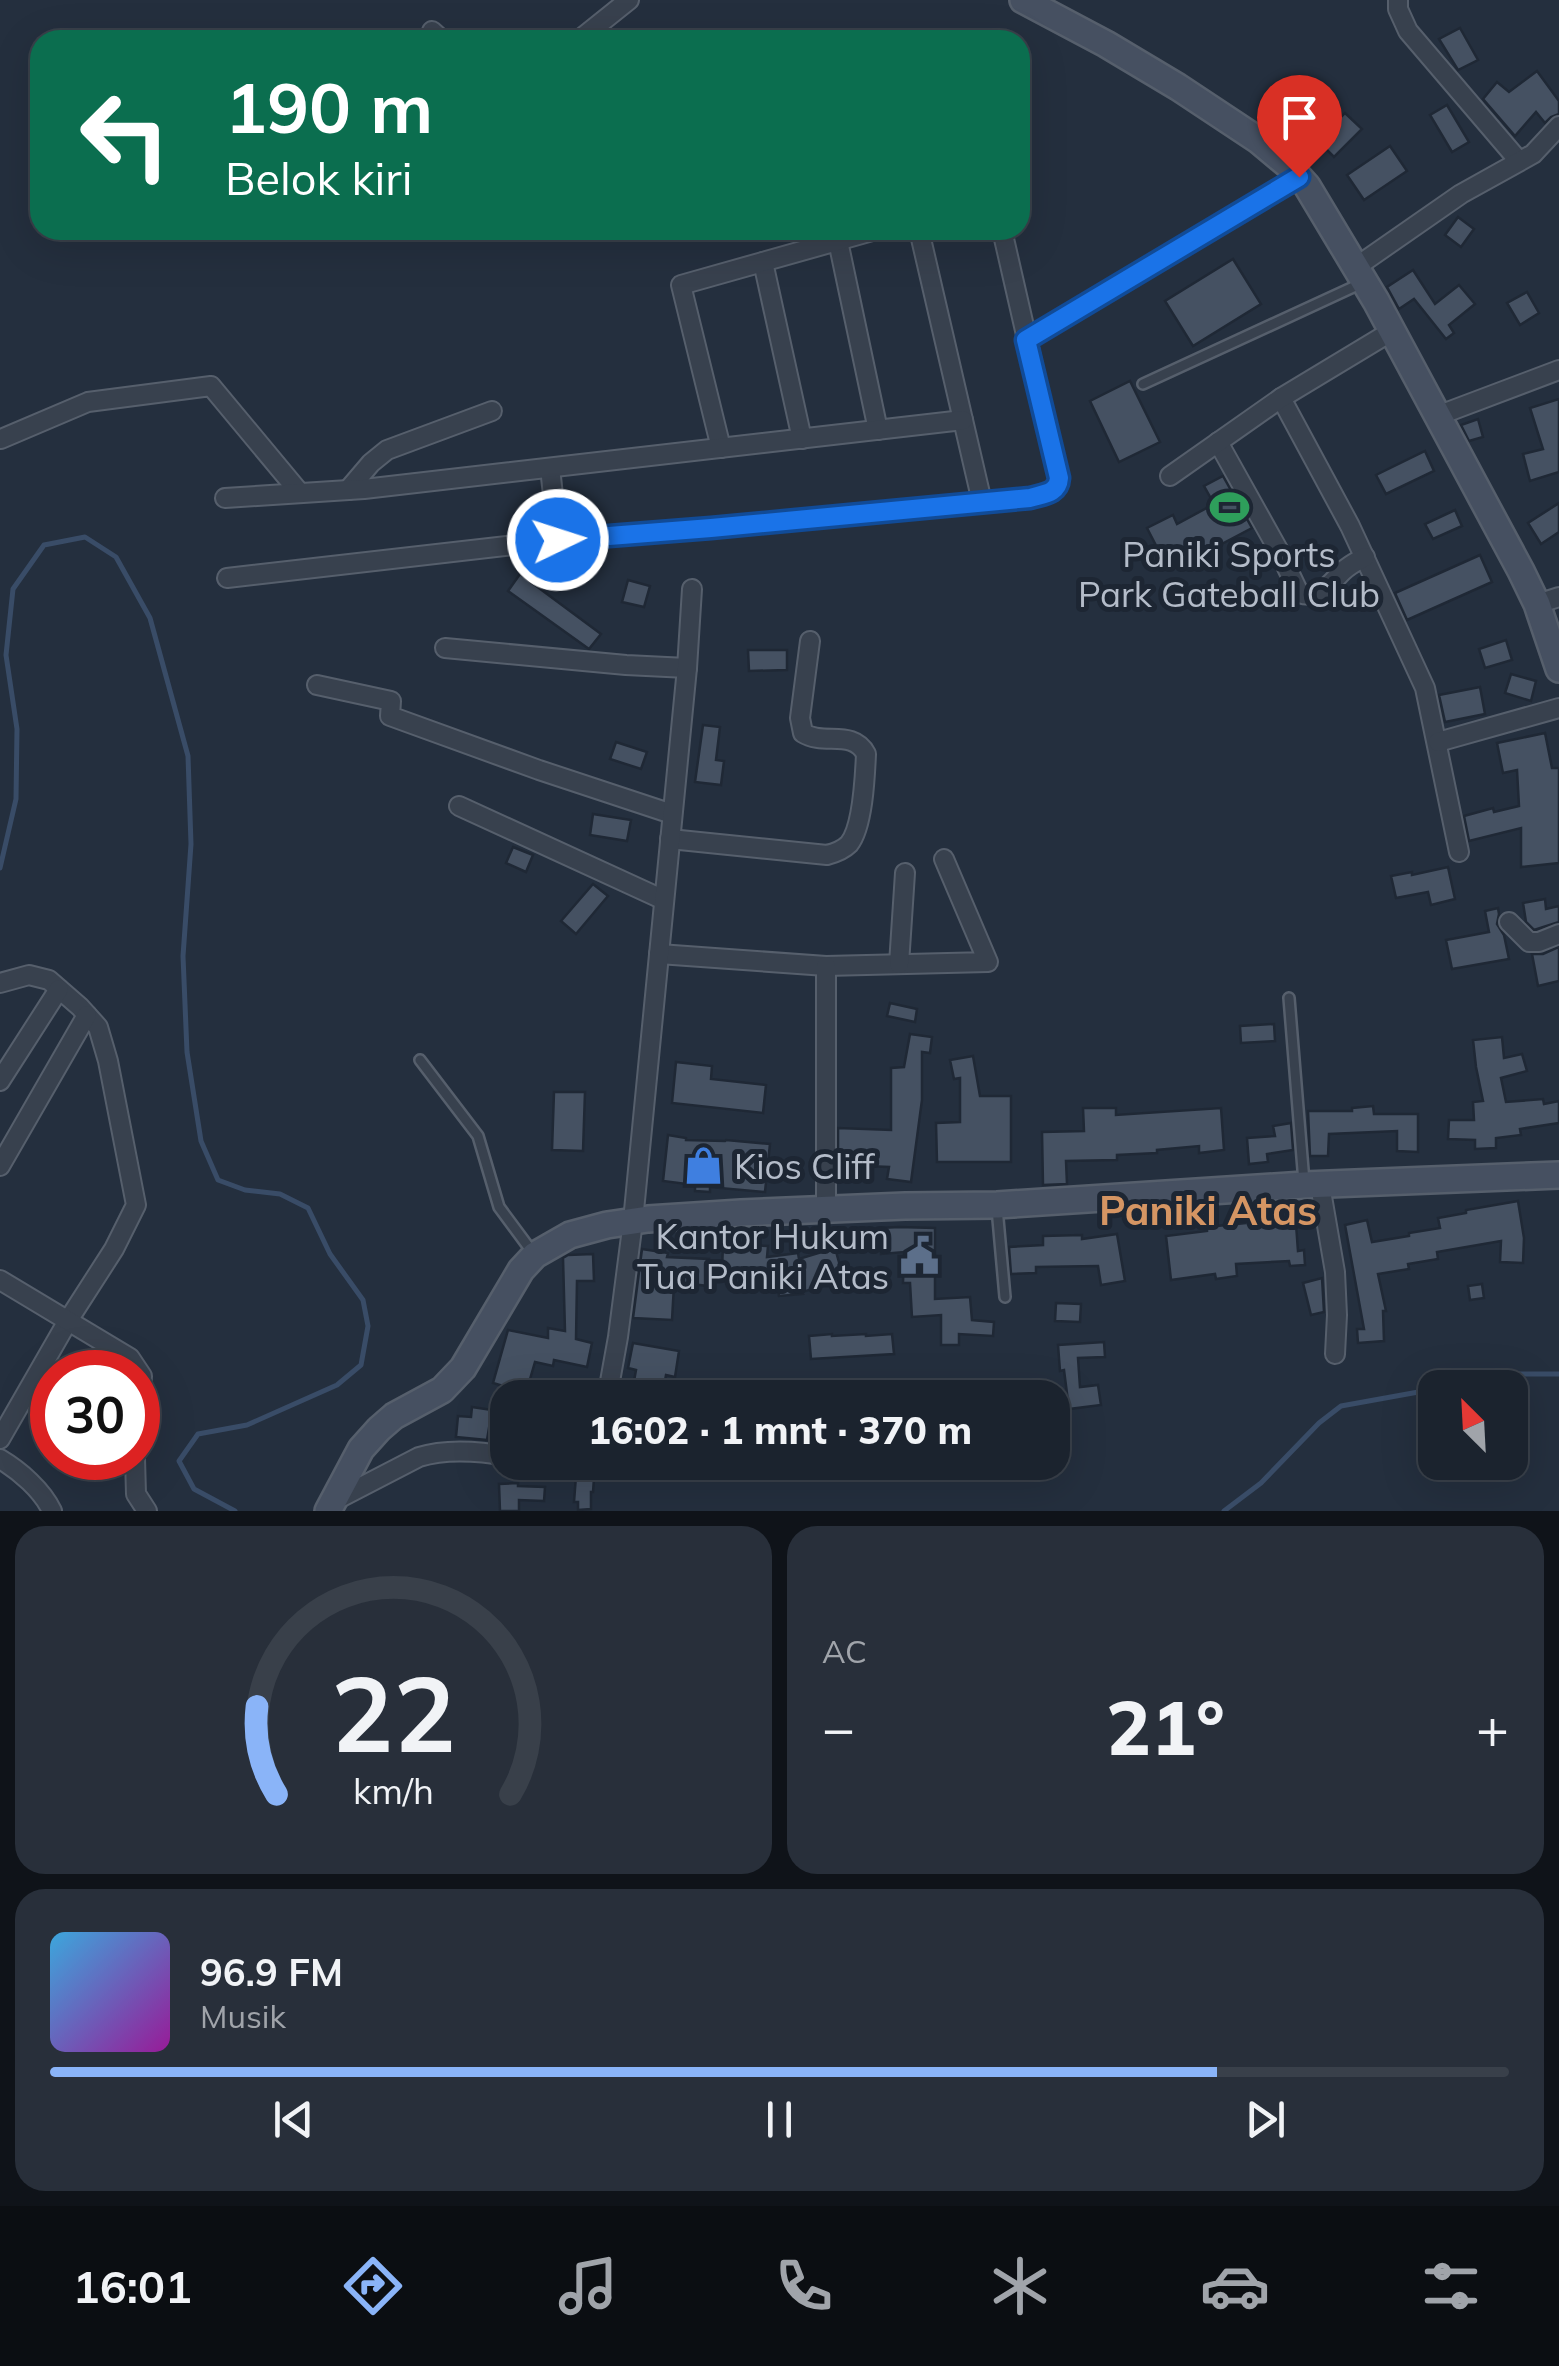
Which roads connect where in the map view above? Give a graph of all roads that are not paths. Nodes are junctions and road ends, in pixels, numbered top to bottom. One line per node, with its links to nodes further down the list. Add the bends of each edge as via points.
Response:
1 (629, 0): 4 (street)
2 (1023, 0): 7 (street, via 1178,87 1258,140)
3 (1398, 0): 6 (street, via 1408,31)
4 (592, 30)
5 (1559, 126): 6 (street)
6 (1519, 161): 13 (street, via 1461,194)
7 (1299, 177): 13 (street); 15 (street)
8 (841, 240): 11 (street)
9 (921, 240): 21 (street)
10 (1004, 240): 15 (street)
11 (838, 241): 12 (street); 22 (street)
12 (763, 262): 24 (street); 26 (street, via 681,285)
13 (1360, 274): 14 (street); 17 (lane)
14 (1392, 331): 18 (street); 20 (street)
15 (1026, 340): 32 (street, via 1058,485 1030,498)
16 (1559, 370): 20 (street)
17 (1143, 384)
18 (1281, 398): 25 (street); 34 (street)
19 (492, 411): 29 (street, via 388,450)
20 (1436, 416): 37 (street, via 1521,571)
21 (963, 420): 22 (street); 32 (street)
22 (878, 430): 24 (street)
23 (1, 438): 30 (street, via 88,402 210,386)
24 (802, 439): 26 (street)
25 (1218, 442): 28 (street); 34 (street, via 1298,593 1319,594)
26 (721, 448): 27 (street)
27 (550, 468): 29 (street); 33 (street)
28 (1170, 476)
29 (348, 490): 30 (street)
30 (300, 494): 31 (street)
31 (226, 498)
32 (982, 502): 33 (street)
33 (558, 540): 35 (street)
34 (1365, 557): 44 (street, via 1425,688)
35 (227, 578)
36 (692, 589): 40 (street)
37 (1548, 601): 41 (street)
38 (810, 641): 47 (street, via 803,733 814,740 857,742 866,754 852,842 827,855)
39 (445, 648): 40 (street)
40 (686, 668): 46 (street)
41 (1559, 669)
42 (317, 685): 46 (street, via 391,701 390,716)
43 (1559, 708): 44 (street)
44 (1438, 742): 48 (street)
45 (460, 806): 51 (street)
46 (672, 814): 47 (street)
47 (670, 839): 51 (street)
48 (1460, 852)
49 (944, 859): 55 (street, via 988,962)
50 (905, 873): 55 (street)
51 (664, 900): 54 (street)
52 (1509, 922): 53 (street, via 1529,942)
53 (1559, 934)
54 (659, 954): 56 (street); 68 (street)
55 (900, 964): 56 (street)
56 (826, 966): 67 (street)
57 (2, 986): 58 (street, via 30,975)
58 (59, 989): 60 (street); 62 (street)
59 (1289, 998): 65 (lane)
60 (87, 1015): 63 (street); 72 (street, via 108,1061 136,1205)
61 (420, 1060): 69 (lane, via 478,1136 499,1207)
62 (0, 1081)
63 (0, 1166)
64 (1559, 1175): 65 (street)
65 (1312, 1185): 66 (street); 74 (street, via 1335,1272)
66 (997, 1205): 67 (street); 71 (lane)
67 (826, 1210): 68 (street)
68 (633, 1221): 69 (street, via 570,1235); 75 (street)
69 (535, 1256): 80 (street, via 464,1368 379,1430)
70 (0, 1280): 72 (street)
71 (1004, 1296)
72 (69, 1319): 73 (street); 76 (street)
73 (117, 1350)
74 (1336, 1354)
75 (610, 1380)
76 (0, 1439)
77 (490, 1453): 80 (street, via 419,1457)
78 (0, 1459): 81 (street)
79 (136, 1480): 82 (street)
80 (330, 1507)
81 (52, 1511)
82 (148, 1511)

